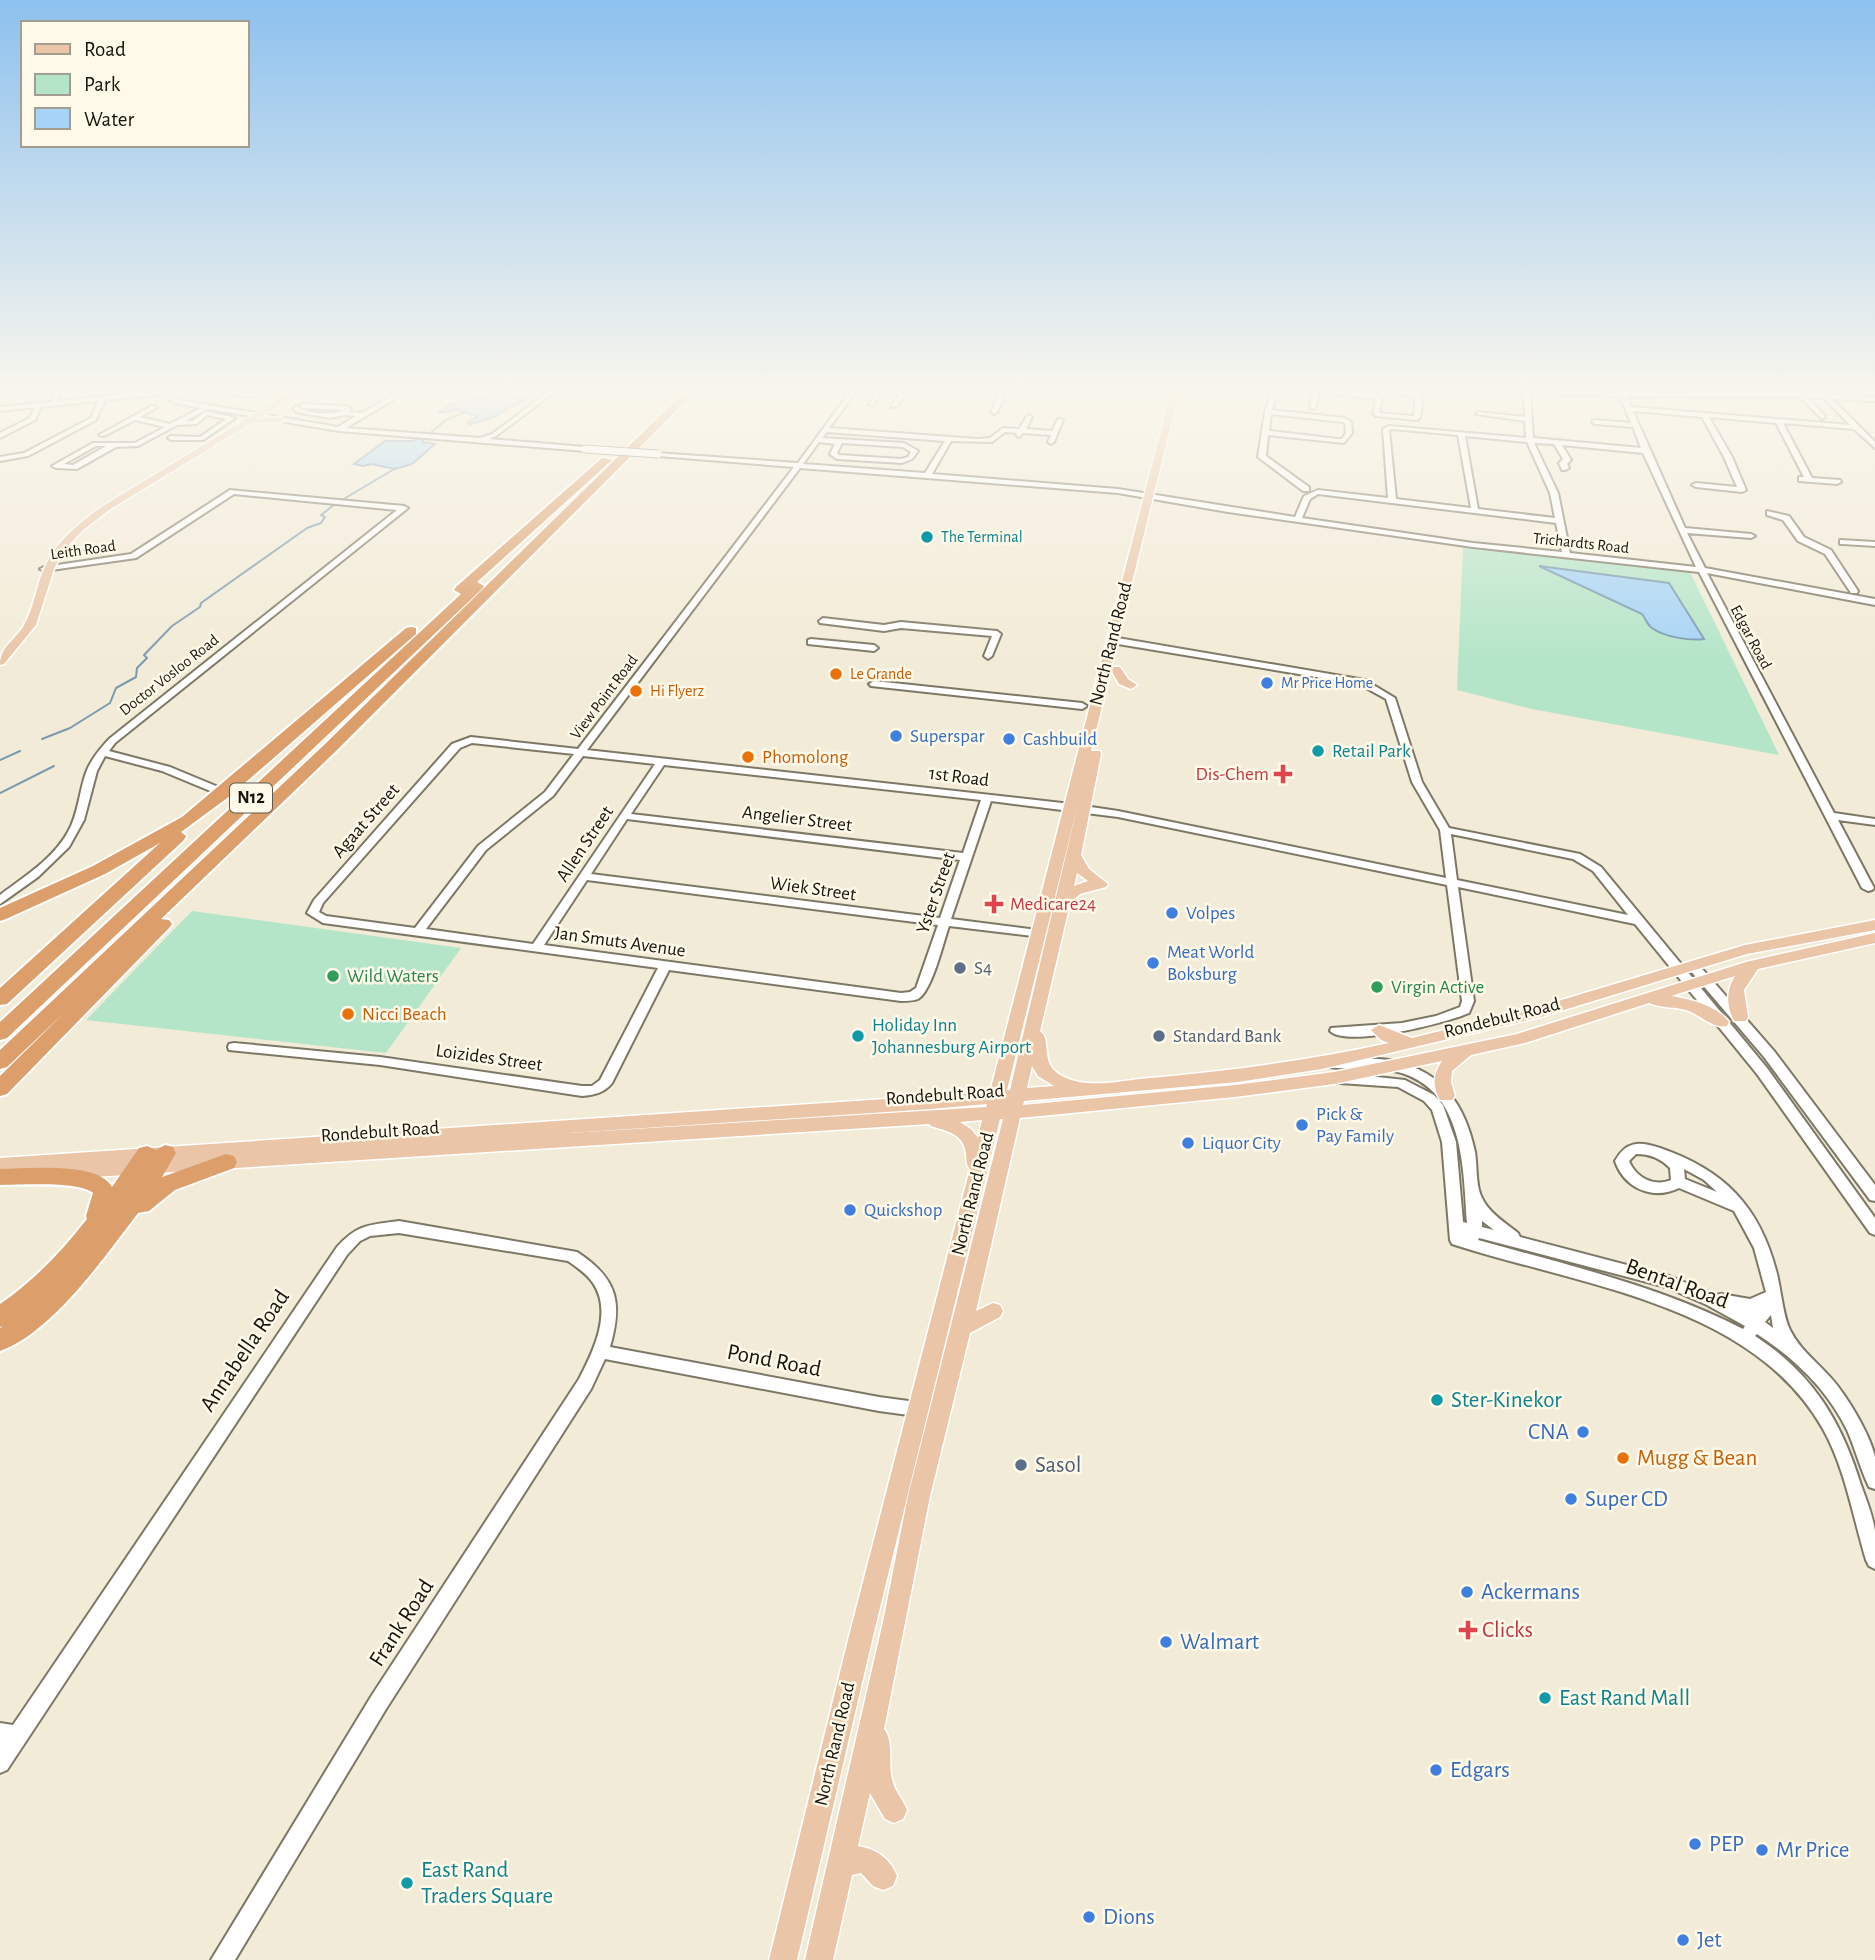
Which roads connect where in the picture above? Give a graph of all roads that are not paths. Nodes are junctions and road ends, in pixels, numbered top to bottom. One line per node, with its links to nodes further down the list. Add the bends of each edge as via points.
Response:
1 (150, 479): 33 (main road, via 92,515 54,551)
2 (154, 479): 33 (main road, via 95,515 64,543)
3 (585, 479): 55 (highway)
4 (586, 479): 90 (highway, N12)
5 (602, 479): 51 (highway, N12)
6 (787, 479): 52 (street, View Point Road)
7 (985, 479): 21 (street, Trichardts Road, via 1093,488)
8 (1156, 479): 21 (main road, North Rand Road)
9 (1160, 479): 21 (main road, North Rand Road)
10 (1295, 479): 19 (street)
11 (1390, 479): 22 (street)
12 (1469, 479): 24 (street)
13 (1548, 479): 27 (street)
14 (1659, 479): 28 (street, Edgar Road)
15 (1738, 479): 18 (street, via 1742,490)
16 (1813, 479): 17 (street)
17 (1837, 482)
18 (1696, 485)
19 (1310, 490): 20 (street); 26 (street)
20 (1329, 492): 22 (street)
21 (1152, 500): 26 (street, Trichardts Road); 42 (main road, North Rand Road)
22 (1392, 500): 24 (street)
23 (404, 508): 33 (street, Leith Road, via 233,492 133,556); 53 (street, Doctor Vosloo Road)
24 (1475, 511): 27 (street)
25 (1770, 513): 36 (street, via 1786,518 1801,539 1828,552)
26 (1298, 520): 32 (street, Trichardts Road)
27 (1558, 521): 32 (street)
28 (1683, 530): 29 (street); 34 (street, Edgar Road)
29 (1751, 536)
30 (1843, 542): 31 (street)
31 (1875, 545)
32 (1567, 556): 34 (street, Trichardts Road)
33 (47, 569): 45 (main road, via 30,625)
34 (1703, 570): 38 (street, Trichardts Road); 59 (street, Edgar Road)
35 (1782, 580): 36 (street)
36 (1854, 591): 37 (street)
37 (1875, 594)
38 (1875, 602)
39 (1001, 624): 41 (street)
40 (817, 633): 41 (street, via 901,625); 43 (street)
41 (996, 634): 44 (street)
42 (1117, 641): 46 (main road, North Rand Road); 57 (main road, North Rand Road); 61 (street, via 1373,685 1393,704 1417,782)
43 (877, 643)
44 (988, 656)
45 (0, 660)
46 (1116, 669): 48 (main road); 57 (main road, North Rand Road)
47 (874, 684): 49 (street)
48 (1131, 685)
49 (1082, 706)
50 (456, 746): 52 (street, 1st Road, via 478,740); 70 (street, Agaat Street, via 317,902 313,913)
51 (330, 748): 94 (highway, N12); 99 (highway)
52 (582, 751): 54 (street, 1st Road); 74 (street, View Point Road, via 549,794 482,848)
53 (102, 752): 55 (street, via 166,769); 67 (street, Doctor Vosloo Road, via 90,770 79,820 65,844)
54 (662, 760): 56 (street, 1st Road); 58 (street, Allen Street)
55 (224, 793): 69 (highway, via 153,841); 83 (highway)
56 (987, 798): 57 (street, 1st Road); 63 (street, Yster Street)
57 (1078, 808): 62 (main road, North Rand Road); 65 (street, 1st Road); 75 (main road, North Rand Road)
58 (625, 816): 63 (street, Angelier Street); 64 (street, Allen Street)
59 (1832, 816): 60 (street); 66 (street, Edgar Road)
60 (1875, 822)
61 (1445, 830): 65 (street); 71 (street, via 1582,858 1597,869)
62 (1074, 855): 68 (main road, North Rand Road); 68 (main road, via 1083,872 1099,883 1075,891)
63 (966, 857): 72 (street, Yster Street)
64 (584, 876): 72 (street, Wiek Street); 77 (street, Allen Street)
65 (1453, 883): 71 (street, 1st Road); 88 (street, via 1467,1006 1439,1019)
66 (1868, 888)
67 (0, 901)
68 (1062, 902): 85 (main road, North Rand Road)
69 (0, 915)
70 (323, 919): 74 (street, Jan Smuts Avenue)
71 (1640, 921): 80 (street)
72 (944, 924): 75 (street, Wiek Street); 82 (street, Yster Street, via 921,990)
73 (1875, 925): 80 (main road, Rondebult Road, via 1745,950)
74 (419, 931): 77 (street, Jan Smuts Avenue)
75 (1037, 934): 97 (main road, North Rand Road)
76 (1875, 938): 79 (main road, Rondebult Road)
77 (536, 948): 78 (street, Jan Smuts Avenue)
78 (665, 965): 82 (street, Jan Smuts Avenue); 92 (street, Loizides Street, via 605,1083 595,1090)
79 (1752, 965): 81 (main road, Rondebult Road); 86 (main road, via 1734,988)
80 (1686, 968): 81 (street); 91 (main road, Rondebult Road, via 1541,1012)
81 (1698, 981): 84 (main road, Rondebult Road); 86 (street); 87 (street)
82 (913, 996)
83 (0, 999)
84 (1638, 1002): 87 (main road, via 1685,1003); 93 (main road, Rondebult Road)
85 (1035, 1016): 100 (main road, via 1041,1069 1056,1080); 103 (main road, North Rand Road)
86 (1740, 1017): 114 (street)
87 (1721, 1022): 116 (street, via 1795,1115)
88 (1379, 1030): 89 (street); 91 (main road)
89 (1336, 1031)
90 (0, 1033)
91 (1412, 1044): 95 (main road, Rondebult Road)
92 (234, 1046)
93 (1481, 1047): 96 (main road, Rondebult Road); 101 (main road, via 1444,1068)
94 (0, 1062)
95 (1322, 1063): 96 (street); 100 (main road, Rondebult Road)
96 (1393, 1066): 98 (main road, Rondebult Road); 101 (street, via 1428,1081)
97 (1003, 1067): 102 (main road, via 995,1081 977,1092); 104 (main road, North Rand Road)
98 (1334, 1078): 103 (main road, Rondebult Road, via 1235,1091); 118 (street, via 1400,1083 1438,1108 1449,1142)
99 (0, 1089)
100 (1088, 1091): 103 (main road, Rondebult Road)
101 (1446, 1096): 113 (street, via 1465,1135)
102 (931, 1103): 104 (main road, Rondebult Road); 107 (main road, Rondebult Road)
103 (1015, 1104): 104 (main road, Rondebult Road); 126 (main road, North Rand Road)
104 (995, 1105): 105 (main road, Rondebult Road); 112 (main road, North Rand Road)
105 (906, 1119): 108 (main road, Rondebult Road); 112 (main road, via 943,1122 969,1136 976,1153)
106 (1667, 1157): 111 (street, via 1676,1167); 111 (street, via 1642,1149 1628,1152 1622,1161 1633,1179 1650,1187 1667,1188); 115 (street, via 1728,1191)
107 (152, 1160): 108 (main road, Rondebult Road); 109 (main road, Rondebult Road); 110 (main road, Rondebult Road); 117 (highway); 120 (highway)
108 (226, 1162): 120 (highway, via 153,1193)
109 (0, 1165)
110 (0, 1177): 117 (highway, via 72,1177 98,1183 105,1198)
111 (1678, 1182): 115 (street)
112 (974, 1191): 131 (main road, North Rand Road)
113 (1472, 1191): 118 (street); 119 (street, via 1493,1223)
114 (1875, 1196)
115 (1740, 1207): 121 (street, via 1763,1250)
116 (1875, 1229)
117 (86, 1235): 125 (highway, via 38,1288)
118 (1464, 1235): 119 (street, Bental Road); 127 (street, Bental Road)
119 (1527, 1245): 122 (street, Bental Road)
120 (79, 1273): 128 (highway, via 39,1313)
121 (1774, 1293): 122 (street, via 1751,1306); 127 (street); 130 (street, via 1781,1329)
122 (1700, 1294): 127 (street, Bental Road)
123 (610, 1308): 129 (street, Frank Road); 135 (street, Annabella Road, via 602,1280 572,1256 399,1227 355,1237)
124 (993, 1311): 126 (main road)
125 (0, 1317)
126 (961, 1328): 131 (main road, North Rand Road)
127 (1750, 1330): 130 (street, Bental Road); 133 (street, Bental Road, via 1787,1368 1827,1421 1845,1461)
128 (0, 1341)
129 (601, 1352): 131 (street, Pond Road); 140 (street, Frank Road, via 568,1413 326,1787)
130 (1797, 1356): 132 (street, Bental Road, via 1839,1402)
131 (928, 1410): 134 (main road, North Rand Road); 141 (main road, North Rand Road)
132 (1875, 1481)
133 (1875, 1560)
134 (884, 1670): 137 (main road, via 875,1756 884,1799); 138 (main road, North Rand Road)
135 (9, 1734): 136 (street, Annabella Road)
136 (0, 1763)
137 (894, 1810)
138 (841, 1866): 139 (main road, via 850,1859 865,1860); 142 (main road, North Rand Road)
139 (883, 1876)
140 (222, 1960)
141 (783, 1960)
142 (819, 1960)

